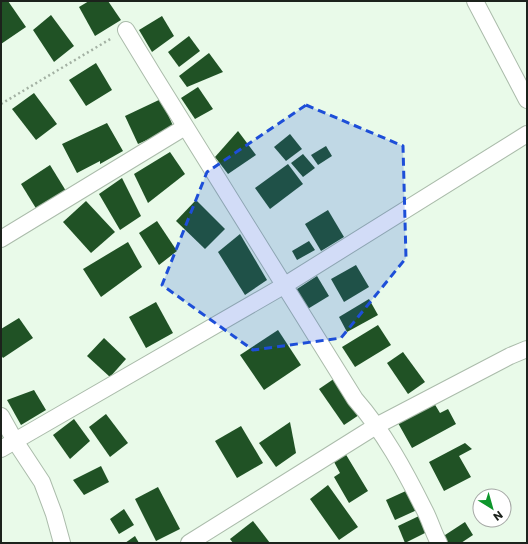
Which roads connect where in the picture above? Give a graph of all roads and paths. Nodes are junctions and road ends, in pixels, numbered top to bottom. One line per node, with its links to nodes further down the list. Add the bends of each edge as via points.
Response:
1 (475, 1): 3 (street)
2 (126, 30): 4 (path); 5 (street)
3 (527, 100)
4 (1, 104)
5 (185, 127): 7 (street); 8 (street)
6 (527, 134): 8 (street)
7 (1, 239)
8 (284, 285): 11 (street); 12 (street)
9 (527, 349): 11 (street)
10 (1, 416): 12 (street)
11 (376, 426): 15 (street); 16 (street, via 402,467)
12 (15, 441): 13 (street); 14 (street, via 42,482)
13 (1, 449)
14 (62, 543)
15 (188, 543)
16 (439, 543)

